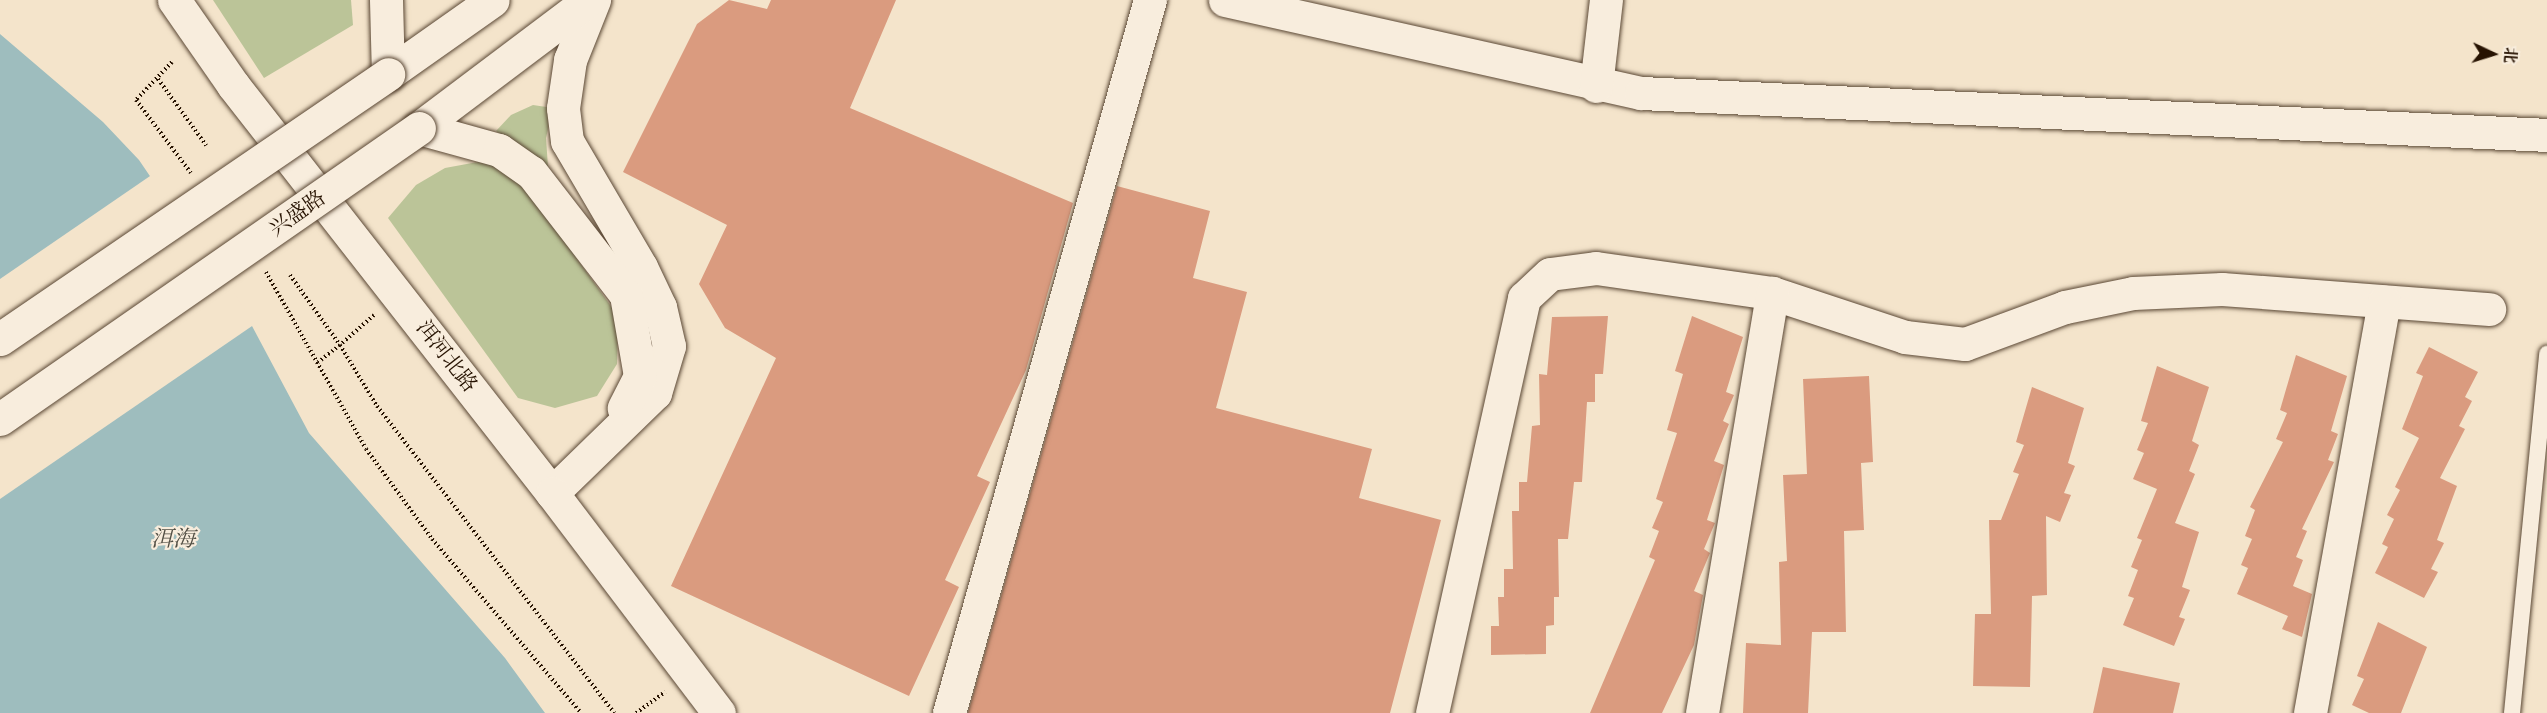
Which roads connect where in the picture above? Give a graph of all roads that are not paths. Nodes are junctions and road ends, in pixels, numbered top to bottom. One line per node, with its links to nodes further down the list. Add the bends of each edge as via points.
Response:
1 (174, 0): 20 (street, 洱河北路, via 233,85)
2 (386, 0): 9 (street)
3 (493, 0): 9 (street)
4 (589, 0): 11 (street, 兴盛路)
5 (594, 0): 19 (street, via 570,60 563,108 567,141 641,267 660,308 669,346 655,393)
6 (1150, 0): 22 (street)
7 (1225, 0): 10 (street)
8 (1606, 0): 10 (street)
9 (388, 74): 16 (street, bridge)
10 (1596, 86): 12 (street, via 1641,93)
11 (419, 128): 18 (street, 兴盛路, bridge); 19 (street, via 499,150 531,172 626,295 640,376)
12 (2547, 135)
13 (1772, 292): 14 (street, via 1905,337 1965,344 2065,307 2133,293 2222,290); 23 (street, via 1596,268 1550,274 1524,298); 24 (street)
14 (2384, 302): 15 (street); 25 (street)
15 (2489, 309)
16 (0, 339)
17 (2547, 354): 26 (lane)
18 (0, 419)
19 (608, 442): 20 (street)
20 (552, 493): 21 (street, 洱河北路)
21 (719, 713)
22 (949, 713)
23 (1432, 713)
24 (1701, 713)
25 (2310, 713)
26 (2512, 713)

